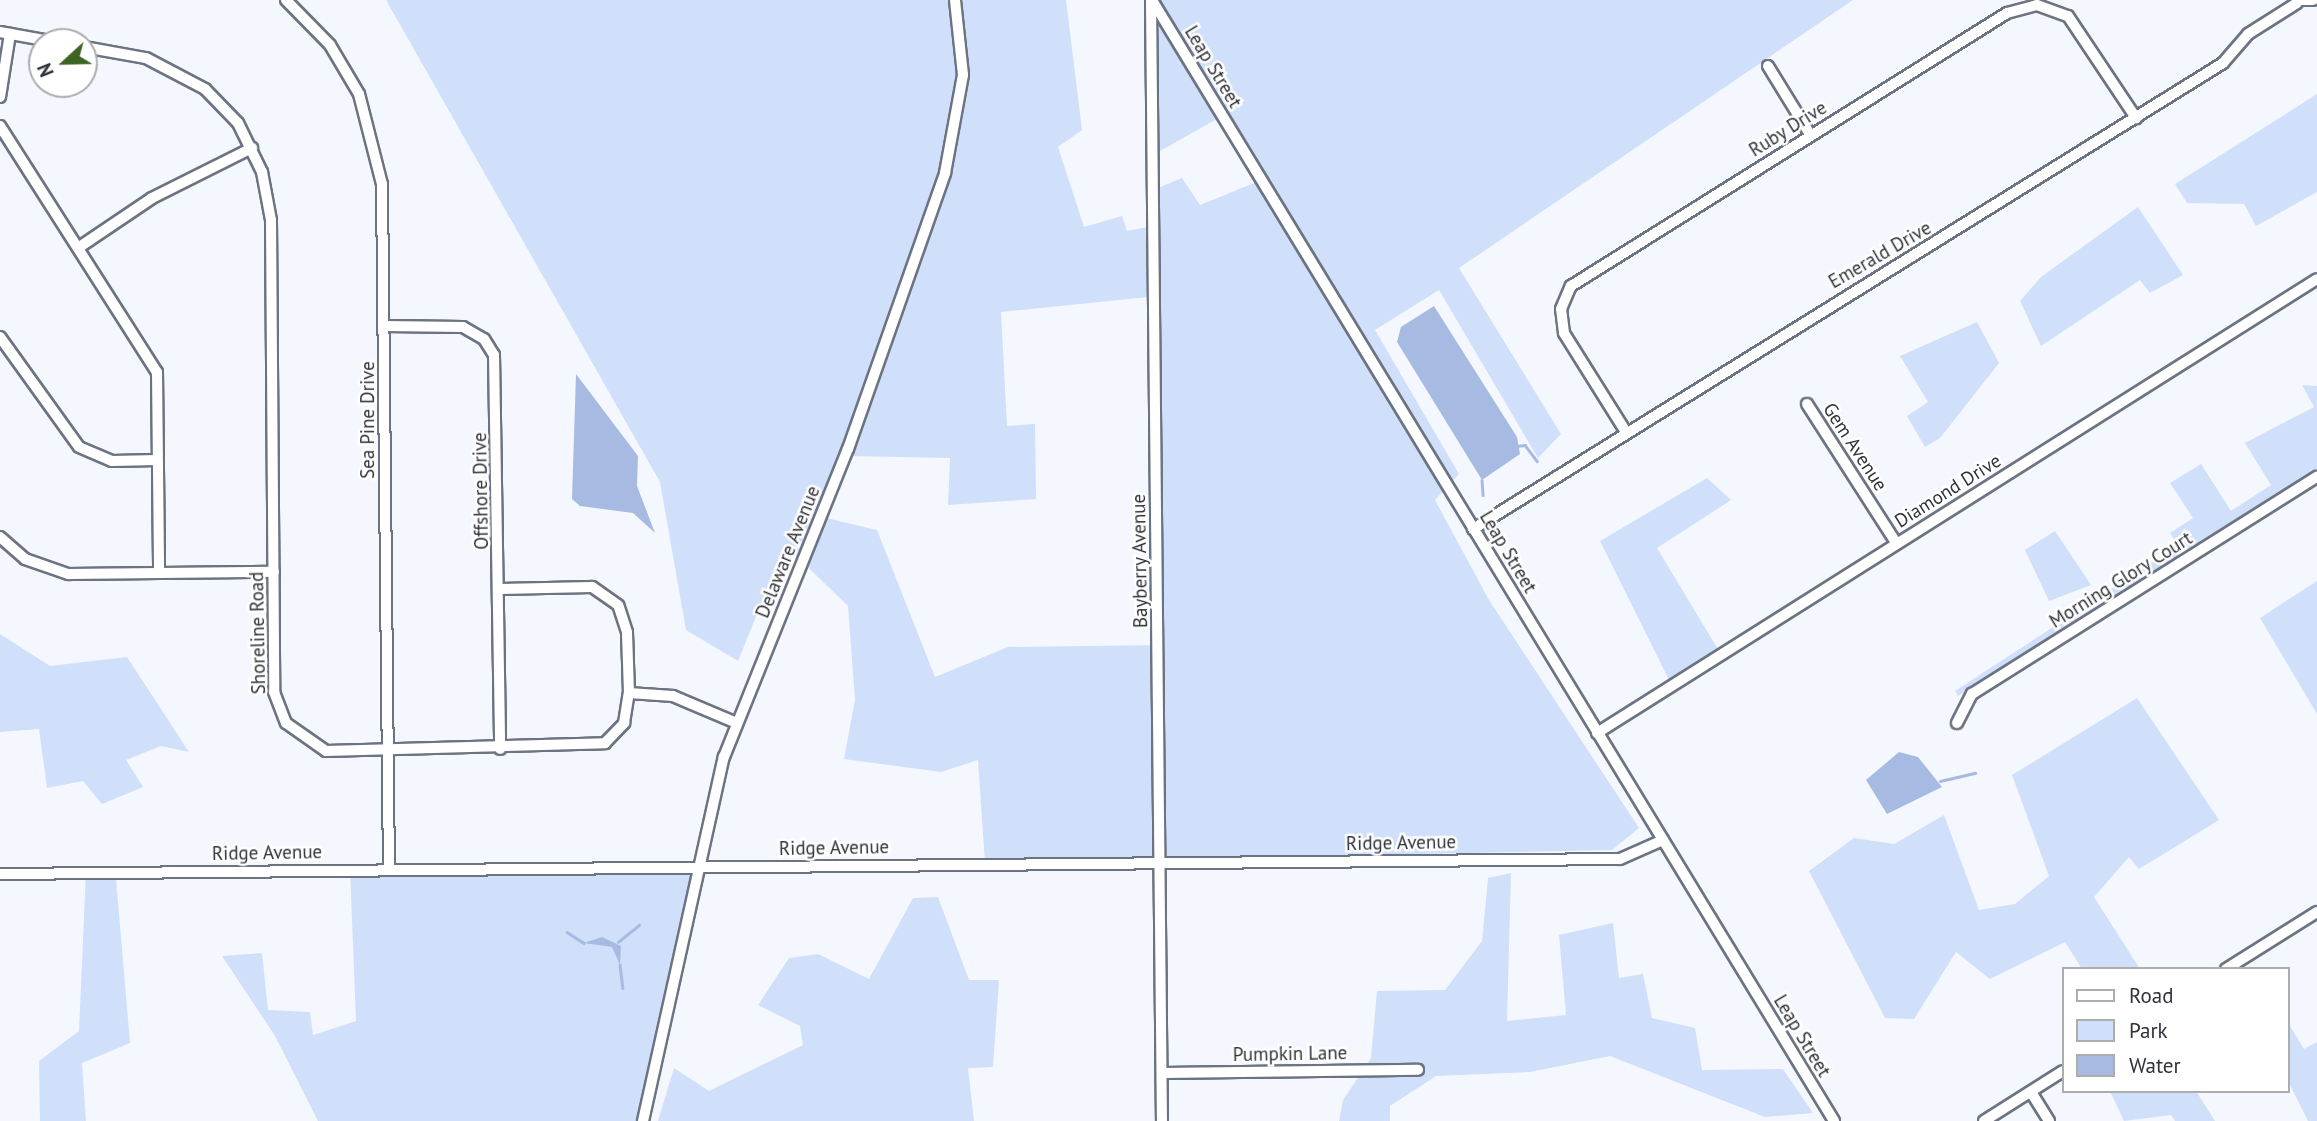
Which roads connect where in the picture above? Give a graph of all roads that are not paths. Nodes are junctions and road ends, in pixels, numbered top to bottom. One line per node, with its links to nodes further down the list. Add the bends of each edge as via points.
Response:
1 (286, 0): 17 (street, Sea Pine Drive, via 330,45 370,123 382,184)
2 (955, 0): 30 (street, Delaware Avenue, via 963,75 937,200 844,460)
3 (1152, 0): 23 (street, Leap Street); 36 (street, Bayberry Avenue)
4 (2313, 0): 5 (street, Emerald Drive)
5 (2299, 2): 11 (street, Emerald Drive, via 2248,34 2228,60)
6 (5, 33): 7 (street); 10 (street)
7 (28, 37)
8 (98, 49): 14 (street, Shoreline Road, via 146,58 189,78 229,111)
9 (1768, 66): 13 (street)
10 (0, 97)
11 (2136, 118): 13 (street, Ruby Drive, via 2073,20 2053,8 2029,5 2007,13); 20 (street, Emerald Drive)
12 (0, 126): 15 (street)
13 (1811, 136): 20 (street, Ruby Drive, via 1568,290 1560,318 1564,333)
14 (252, 148): 15 (street, via 152,198); 26 (street, Shoreline Road, via 271,220)
15 (78, 248): 21 (street, via 157,372)
16 (2317, 279): 25 (street, Diamond Drive)
17 (385, 326): 28 (street, Offshore Drive, via 463,327 484,339 494,355); 34 (street, Sea Pine Drive)
18 (0, 337): 21 (street, via 79,447 112,461)
19 (1807, 404): 25 (street, Gem Avenue)
20 (1626, 432): 23 (street, Emerald Drive)
21 (157, 460): 27 (street)
22 (2317, 477): 31 (street, Morning Glory Court, via 1972,694)
23 (1473, 529): 32 (street, Leap Street)
24 (0, 537): 27 (street, via 53,571)
25 (1897, 544): 32 (street, Diamond Drive)
26 (274, 572): 27 (street); 34 (street, Shoreline Road, via 274,692 286,723 326,751)
27 (159, 573)
28 (500, 589): 29 (street, Shoreline Road, via 592,587 618,605 627,632); 33 (street, Offshore Drive)
29 (629, 693): 30 (street, via 673,696); 33 (street, Shoreline Road, via 624,723 605,743)
30 (737, 723): 37 (street, Delaware Avenue)
31 (1957, 723)
32 (1597, 733): 35 (street, Leap Street)
33 (500, 749): 34 (street, Shoreline Road)
34 (388, 751): 38 (street, Sea Pine Drive)
35 (1663, 840): 36 (street, Ridge Avenue, via 1620,859); 48 (street, Leap Street)
36 (1160, 862): 37 (street, Ridge Avenue); 44 (street, Bayberry Avenue)
37 (697, 868): 38 (street, Ridge Avenue); 46 (street, Delaware Avenue)
38 (389, 870): 39 (street, Ridge Avenue)
39 (0, 874)
40 (2317, 912): 41 (street)
41 (2230, 967)
42 (1418, 1070): 44 (street, Pumpkin Lane)
43 (2062, 1072): 45 (street)
44 (1162, 1073): 47 (street, Bayberry Avenue)
45 (2031, 1092): 49 (street); 50 (street)
46 (643, 1121)
47 (1162, 1121)
48 (1834, 1121)
49 (1984, 1121)
50 (2049, 1121)

